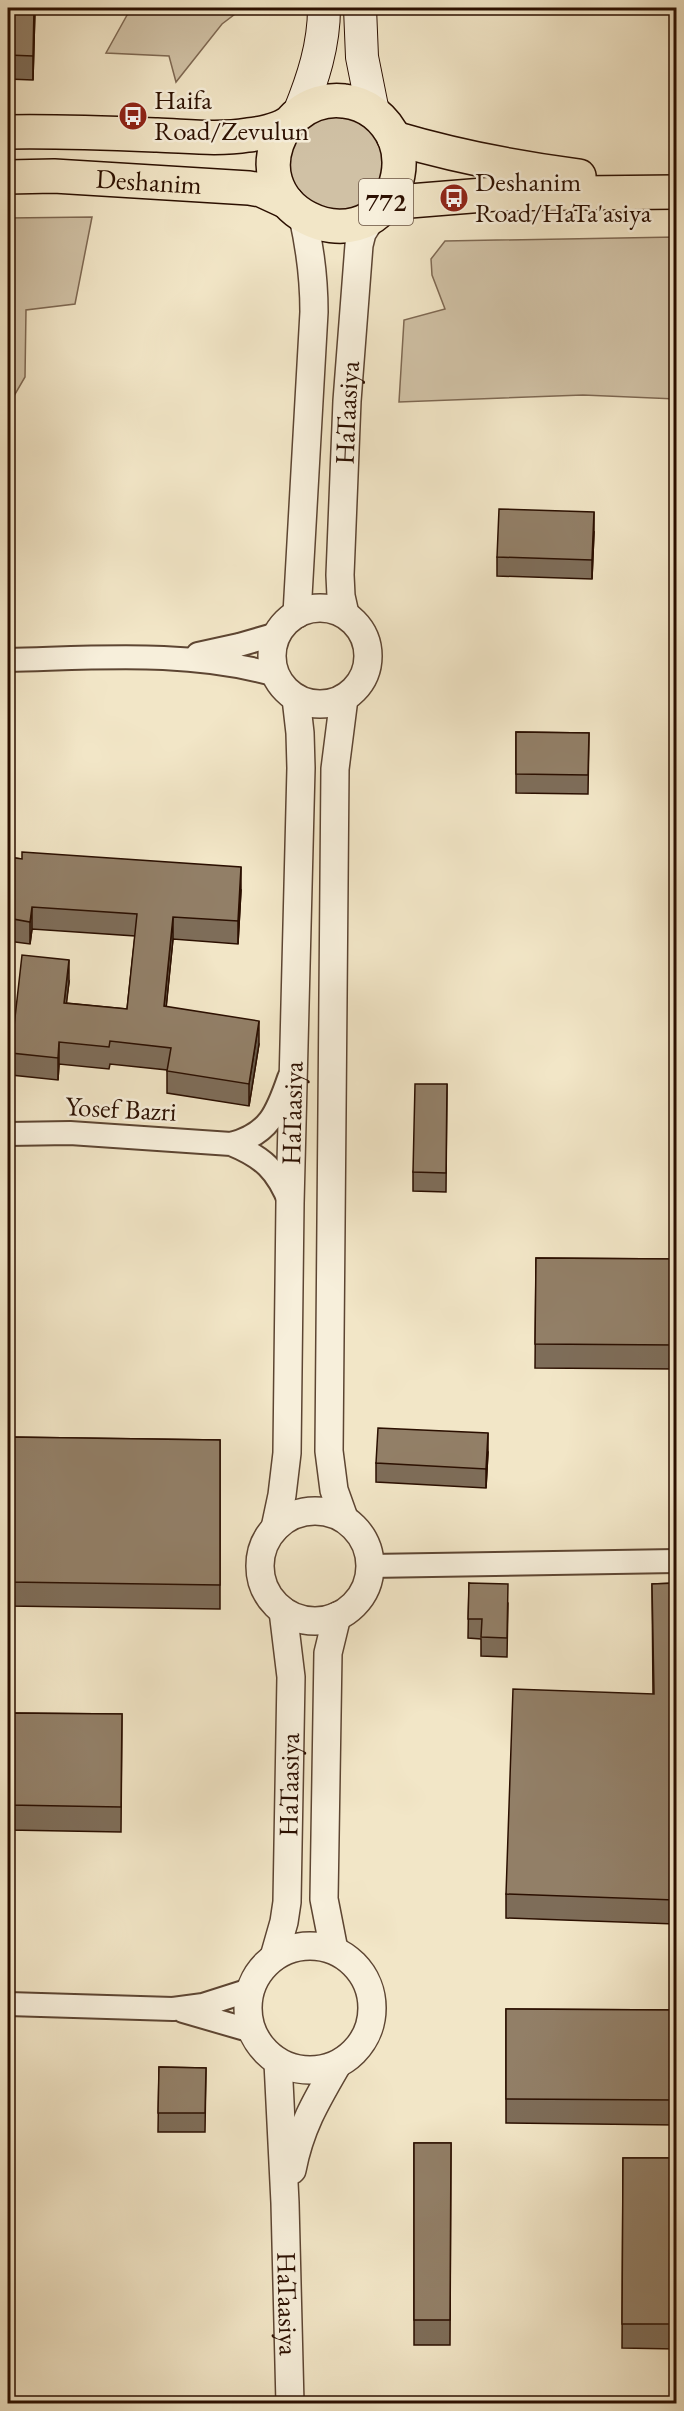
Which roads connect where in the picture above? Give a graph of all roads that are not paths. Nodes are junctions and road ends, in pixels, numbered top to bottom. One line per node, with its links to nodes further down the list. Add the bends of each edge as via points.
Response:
1 (324, 8): 4 (main road, via 319,58)
2 (360, 8): 3 (main road, via 362,57)
3 (373, 112): 4 (main road, 772, via 355,103 336,100 316,104); 6 (main road, 772)
4 (293, 118): 5 (main road, Deshanim / 772, via 248,135 212,137); 11 (main road, via 277,142 274,163 277,183)
5 (8, 132)
6 (394, 138): 8 (main road, 772, via 492,163); 10 (main road, 772, via 399,171 392,193)
7 (8, 177): 11 (main road, Deshanim / 772, via 54,176 249,188 261,190)
8 (676, 186)
9 (676, 192): 10 (main road, 772, via 496,194)
10 (380, 208): 11 (main road, 772, via 358,223 339,226 320,224); 13 (street, HaTaasiya, via 362,233 359,245 340,575)
11 (295, 209): 12 (street, HaTaasiya, via 310,249 314,312)
12 (297, 614): 13 (street, via 313,608 330,608); 14 (street)
13 (345, 615): 19 (street, via 366,640 369,657 357,688)
14 (277, 634): 15 (street, via 210,652); 17 (street, via 272,647)
15 (173, 657): 16 (street); 17 (street, via 243,666)
16 (8, 660)
17 (276, 675): 18 (street)
18 (296, 698): 19 (street, via 311,704); 20 (street, HaTaasiya, via 301,768)
19 (344, 699): 24 (street, HaTaasiya, via 335,769 329,1451 334,1490)
20 (294, 1062): 22 (street, via 273,1116 249,1139); 23 (street, HaTaasiya)
21 (8, 1134): 22 (street, Yosef Bazri, via 70,1133)
22 (231, 1144): 23 (street, Yosef Bazri, via 267,1163)
23 (290, 1203): 25 (street, HaTaasiya, via 287,1453)
24 (344, 1518): 25 (street, via 308,1511); 27 (street, via 367,1547)
25 (275, 1528): 28 (street, via 264,1544 260,1562 262,1581)
26 (676, 1561): 27 (street)
27 (370, 1566): 29 (street, via 361,1596)
28 (283, 1611): 29 (street, via 300,1619 319,1621); 31 (street, HaTaasiya, via 291,1677 287,1902)
29 (337, 1616): 30 (street, HaTaasiya, via 328,1653 324,1899)
30 (334, 1950): 31 (street, via 314,1945 292,1948); 37 (street, via 352,1961 372,1996 372,2017 366,2036 354,2053)
31 (274, 1957): 32 (street, via 259,1972)
32 (250, 1990): 34 (street, via 203,2005); 35 (street)
33 (8, 2004): 34 (street)
34 (173, 2009): 35 (street)
35 (252, 2031): 36 (street, via 262,2048)
36 (278, 2062): 37 (street, via 307,2070); 38 (street, HaTaasiya)
37 (337, 2065): 38 (street, HaTaasiya, via 308,2116 296,2147)
38 (285, 2203): 39 (street, HaTaasiya)
39 (290, 2403)

